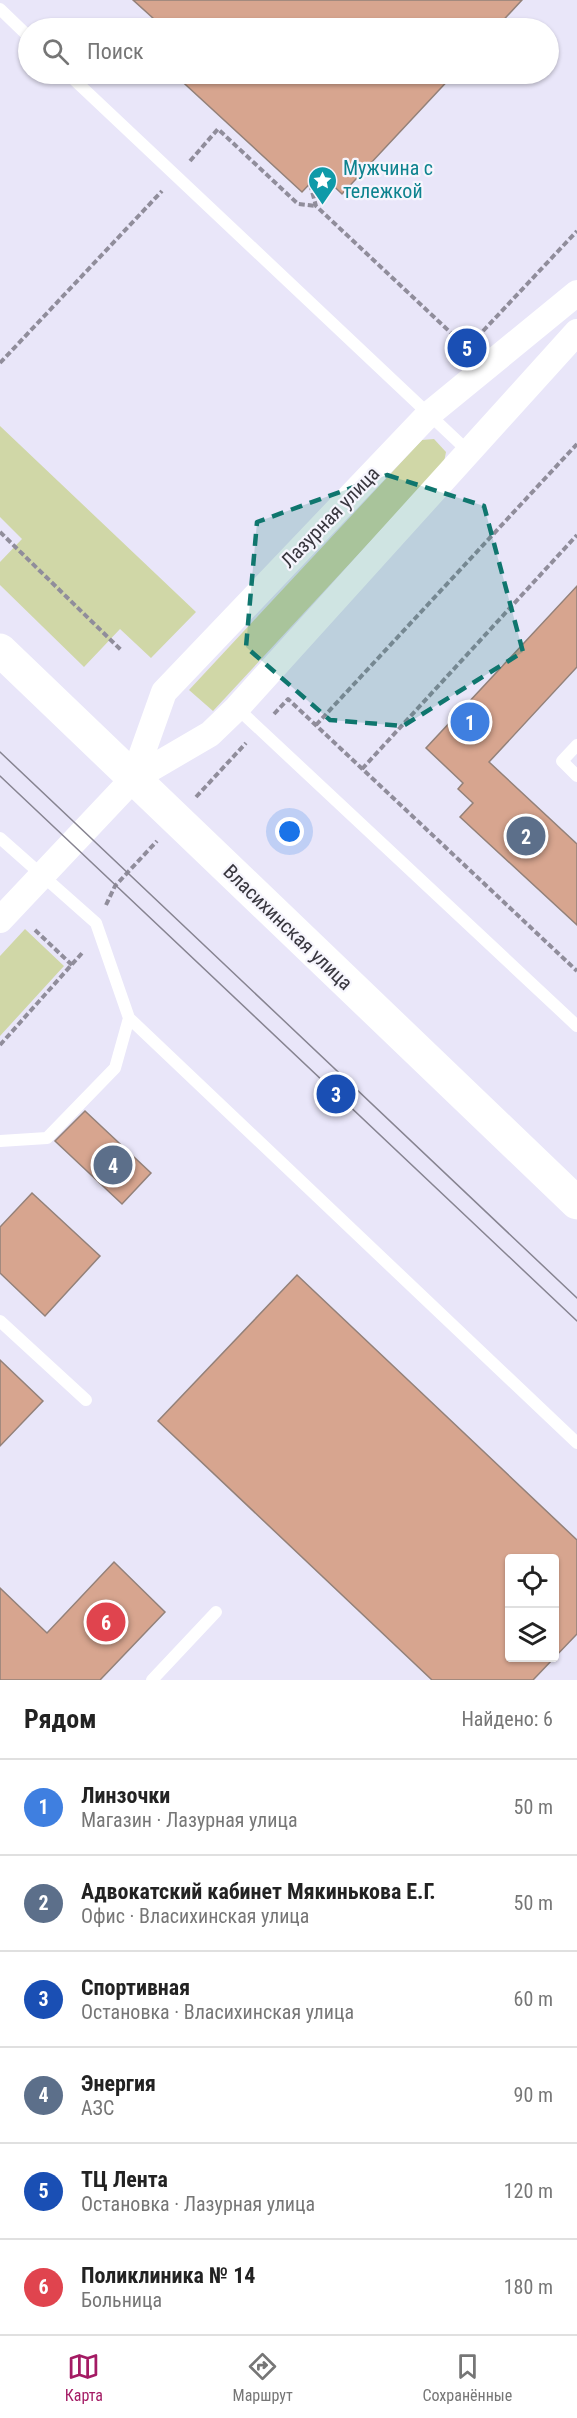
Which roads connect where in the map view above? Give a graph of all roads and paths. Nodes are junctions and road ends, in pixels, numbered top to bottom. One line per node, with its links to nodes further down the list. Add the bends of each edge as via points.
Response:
1 (0, 9): 2 (lane)
2 (18, 26)
3 (79, 84): 4 (lane)
4 (176, 176): 6 (path, via 218,129 298,204); 10 (path); 11 (lane)
5 (310, 184): 6 (path)
6 (316, 206): 9 (path)
7 (577, 293): 11 (street, Лазурная улица)
8 (577, 332): 13 (street, Лазурная улица)
9 (467, 348)
10 (0, 363)
11 (428, 415): 13 (lane); 24 (street, Лазурная улица, via 164,692)
12 (577, 444): 19 (path)
13 (470, 453): 18 (street, Лазурная улица)
14 (0, 532): 17 (path)
15 (577, 535): 22 (path)
16 (0, 650): 24 (highway, Власихинская улица)
17 (121, 650)
18 (237, 708): 20 (lane); 24 (street, Лазурная улица, via 210,734)
19 (316, 725): 20 (path, via 288,699); 22 (path)
20 (260, 730): 25 (path); 34 (lane)
21 (577, 745): 23 (lane, via 562,761)
22 (362, 769): 32 (path)
23 (577, 776)
24 (133, 779): 25 (highway, Власихинская улица); 27 (street, Лазурная улица)
25 (176, 820): 29 (path, via 115,886); 37 (highway, Власихинская улица)
26 (0, 838): 27 (lane)
27 (41, 876): 28 (street, Лазурная улица); 29 (lane)
28 (0, 920)
29 (96, 923): 31 (path, via 83,954); 33 (lane)
30 (35, 930): 31 (path)
31 (73, 966): 35 (path)
32 (577, 971)
33 (129, 1018): 36 (lane, via 115,1068 47,1138); 40 (lane)
34 (577, 1026)
35 (0, 1046)
36 (0, 1141)
37 (577, 1203)
38 (0, 1320): 39 (lane)
39 (86, 1400)
40 (577, 1443)
41 (216, 1612): 42 (lane)
42 (152, 1680)

